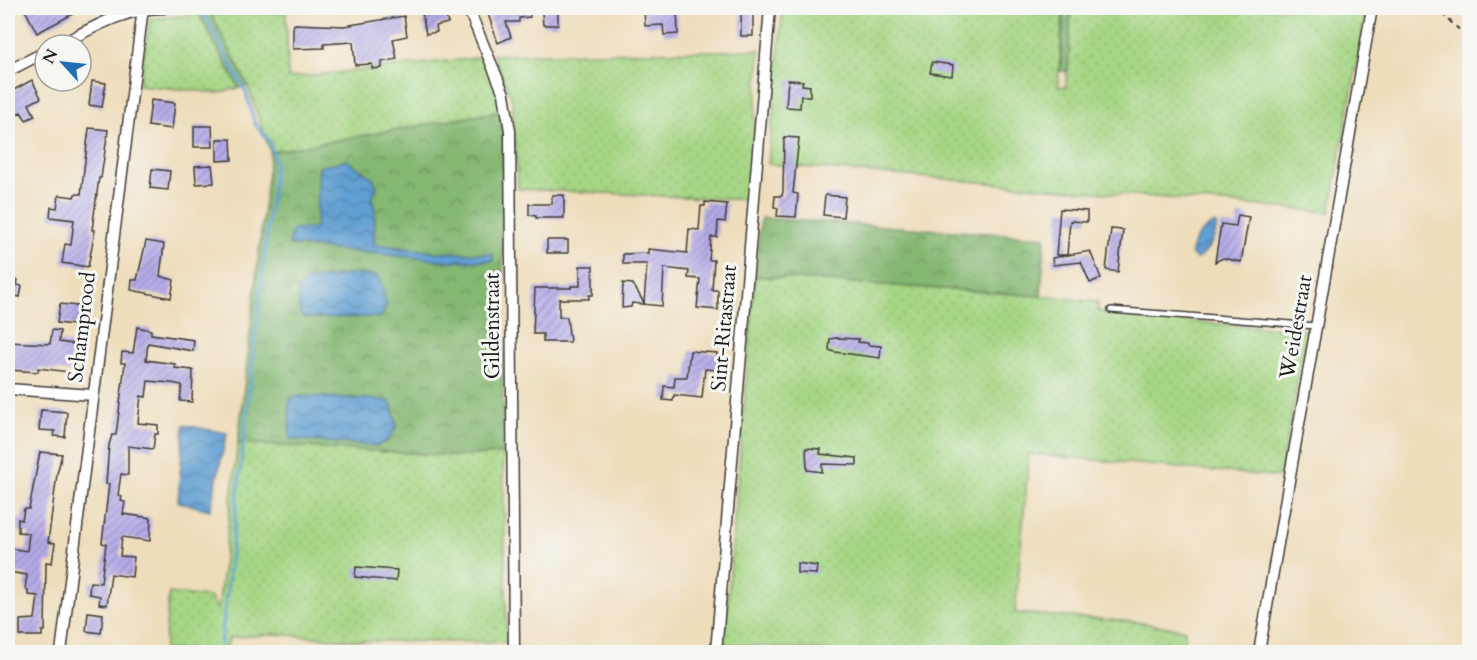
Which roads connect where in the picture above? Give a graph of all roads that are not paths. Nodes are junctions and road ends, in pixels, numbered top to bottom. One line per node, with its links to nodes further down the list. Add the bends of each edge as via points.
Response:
1 (143, 8): 2 (street); 6 (street, via 124,12); 12 (street, Schamprood)
2 (164, 8)
3 (468, 8): 14 (street, Gildenstraat, via 504,93 510,131)
4 (770, 8): 15 (street, Sint-Ritastraat)
5 (1372, 8): 10 (street, Weidestraat)
6 (83, 33)
7 (33, 58): 8 (street)
8 (8, 70)
9 (1112, 310): 10 (lane)
10 (1316, 326): 16 (street, Weidestraat)
11 (8, 389): 12 (street)
12 (93, 395): 13 (street, Schamprood)
13 (61, 652)
14 (514, 652)
15 (716, 652)
16 (1259, 652)

